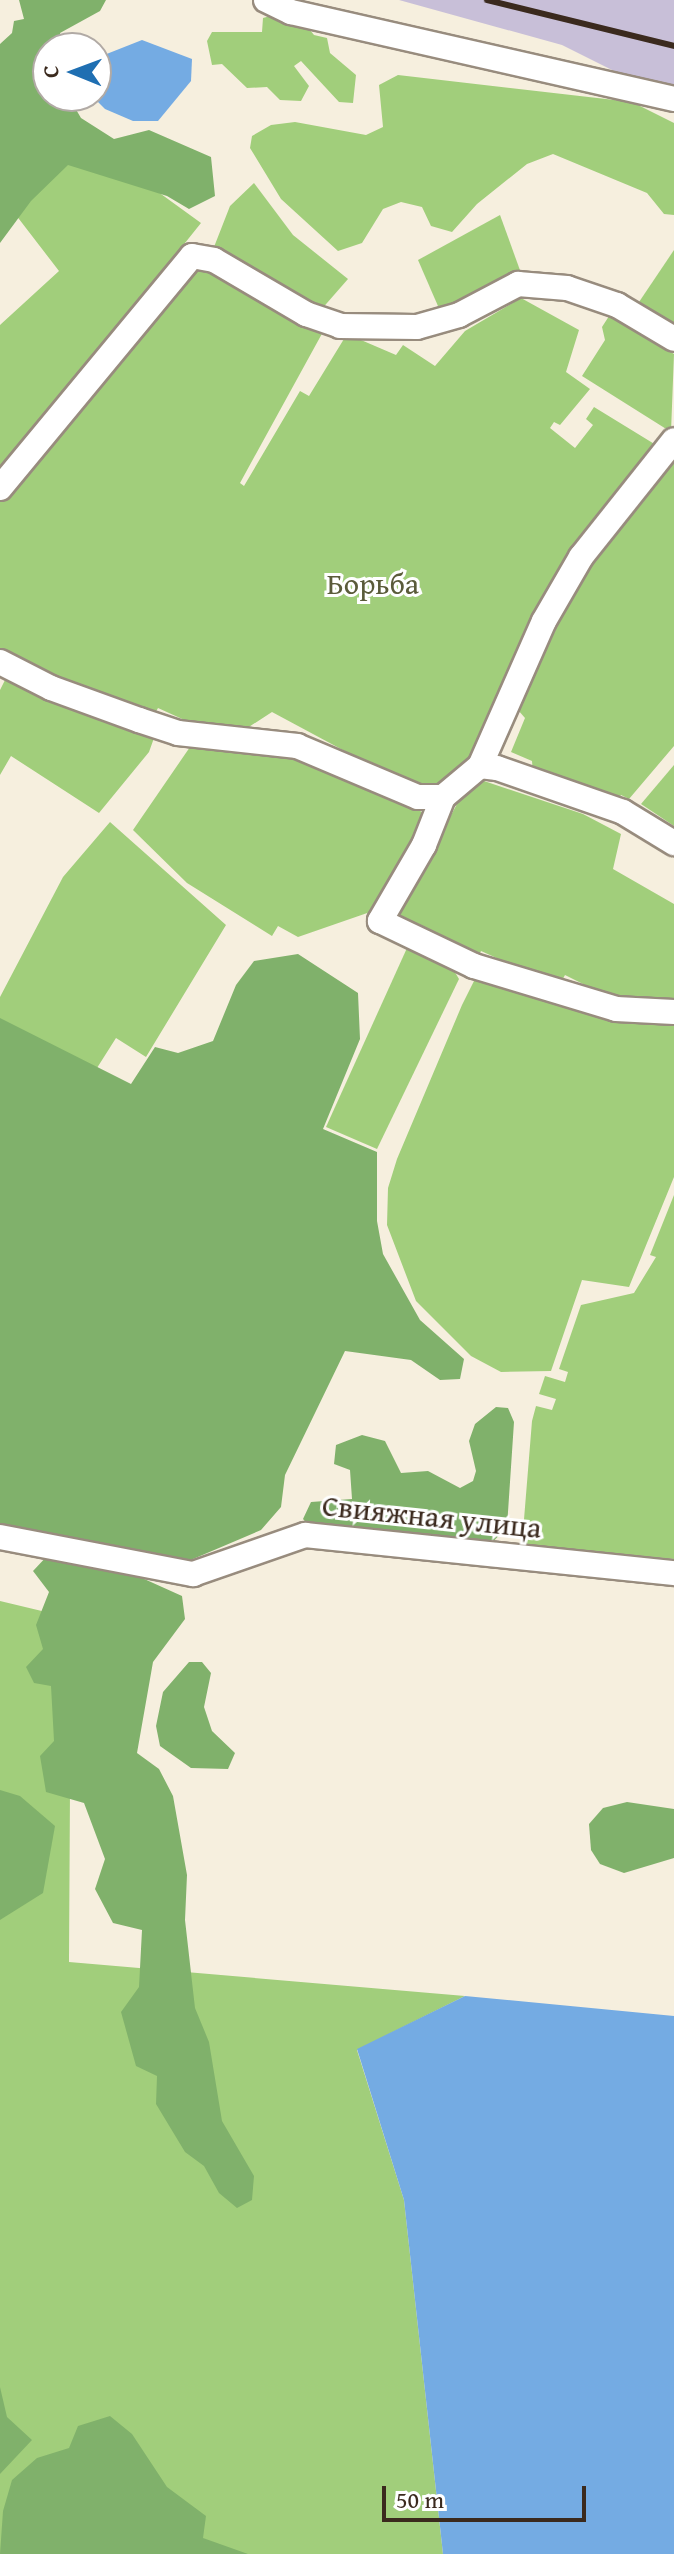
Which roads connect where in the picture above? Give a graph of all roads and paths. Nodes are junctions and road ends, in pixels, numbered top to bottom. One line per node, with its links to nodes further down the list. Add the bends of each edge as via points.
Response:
1 (266, 0): 2 (street, via 291,12)
2 (674, 99)
3 (674, 339): 5 (street, via 617,305 579,292 518,284 459,315 417,327 340,326 306,314 214,260 192,256)
4 (674, 440): 7 (street, via 581,557 544,621)
5 (0, 488)
6 (0, 662): 8 (street, via 51,688 178,733 297,746 418,797)
7 (480, 766): 8 (street); 9 (street, via 623,812)
8 (443, 797): 10 (street, via 424,845 380,921 488,971 616,1009)
9 (674, 843)
10 (674, 1012)
11 (0, 1537): 12 (street, Свияжная улица, via 193,1574 305,1535)
12 (674, 1573)

